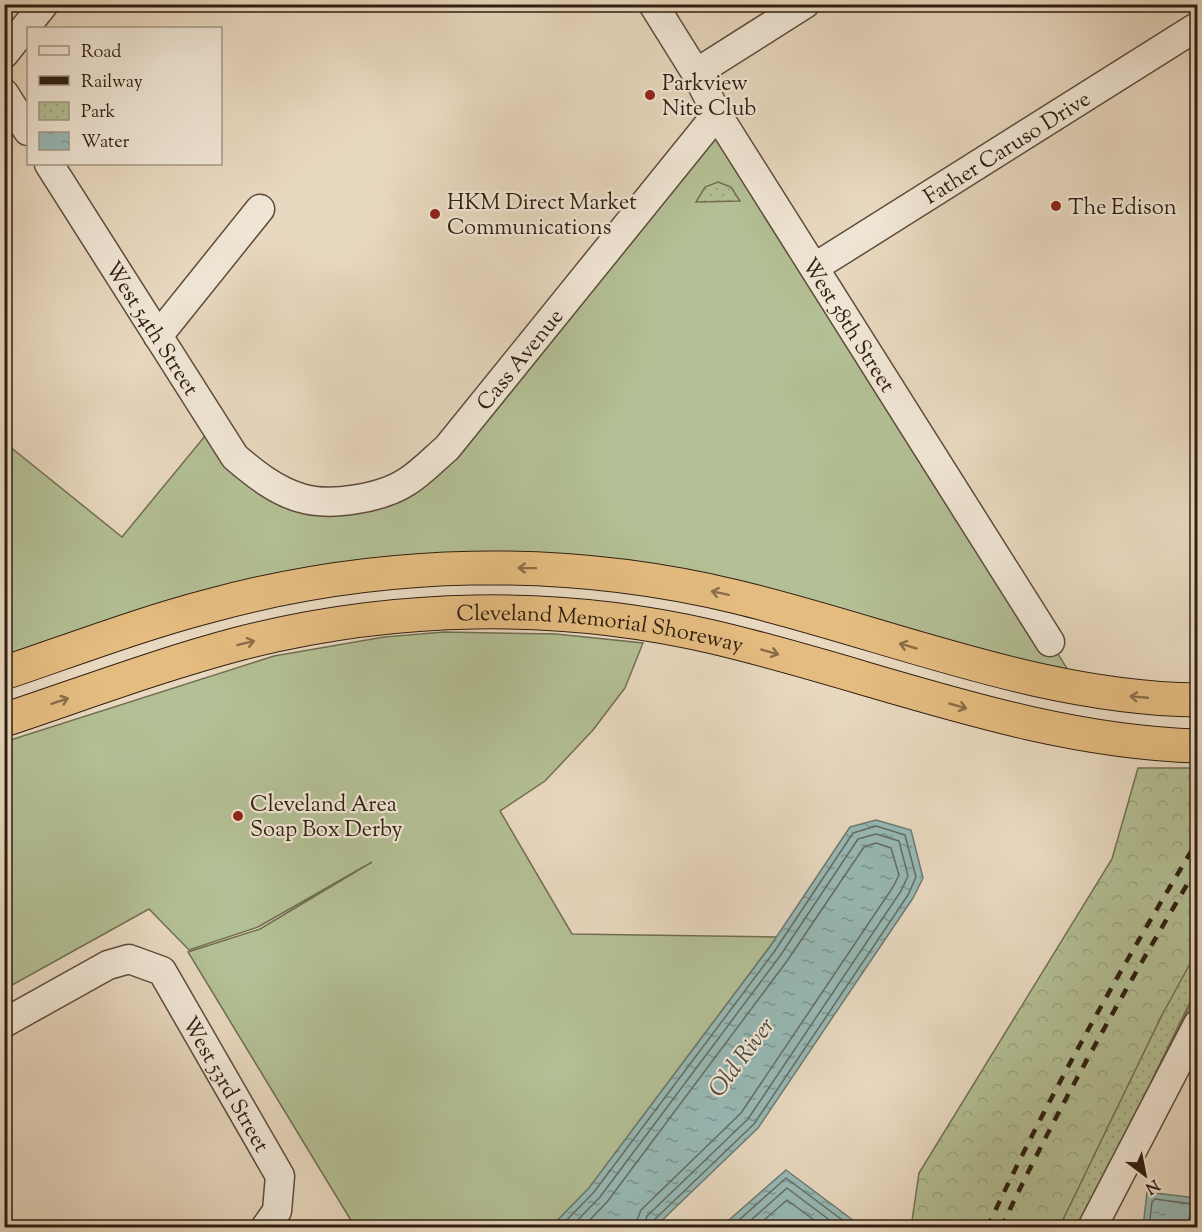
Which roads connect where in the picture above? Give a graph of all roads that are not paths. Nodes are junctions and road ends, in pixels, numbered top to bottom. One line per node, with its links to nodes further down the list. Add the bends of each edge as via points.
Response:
1 (44, 4): 5 (street)
2 (653, 4): 6 (street, West 58th Street)
3 (805, 4): 6 (street)
4 (1197, 26): 12 (street, Father Caruso Drive)
5 (4, 54)
6 (696, 73): 8 (street, West 58th Street)
7 (4, 93): 9 (street)
8 (717, 114): 12 (street, West 58th Street); 14 (street, Cass Avenue, via 447,448 407,481 381,495 355,501 302,499)
9 (27, 129)
10 (50, 165): 13 (street, West 54th Street)
11 (260, 209): 13 (street)
12 (815, 267): 15 (street, West 58th Street)
13 (158, 336): 14 (street, West 54th Street, via 235,457)
14 (265, 482)
15 (1050, 642)
16 (4, 673): 17 (highway, Cleveland Memorial Shoreway, one-way to 16, via 1071,687 989,668 736,596 658,581 547,568 428,568 314,583 206,606)
17 (1197, 700)
18 (4, 720): 19 (highway, Cleveland Memorial Shoreway, one-way to 19, via 168,664 274,636 382,618 492,612 603,618 674,629 1028,724 1110,739)
19 (1197, 746)
20 (4, 1023): 22 (street, West 53rd Street, via 108,965 129,959 162,970 280,1176)
21 (1197, 1024): 23 (street)
22 (271, 1219)
23 (1092, 1227)

